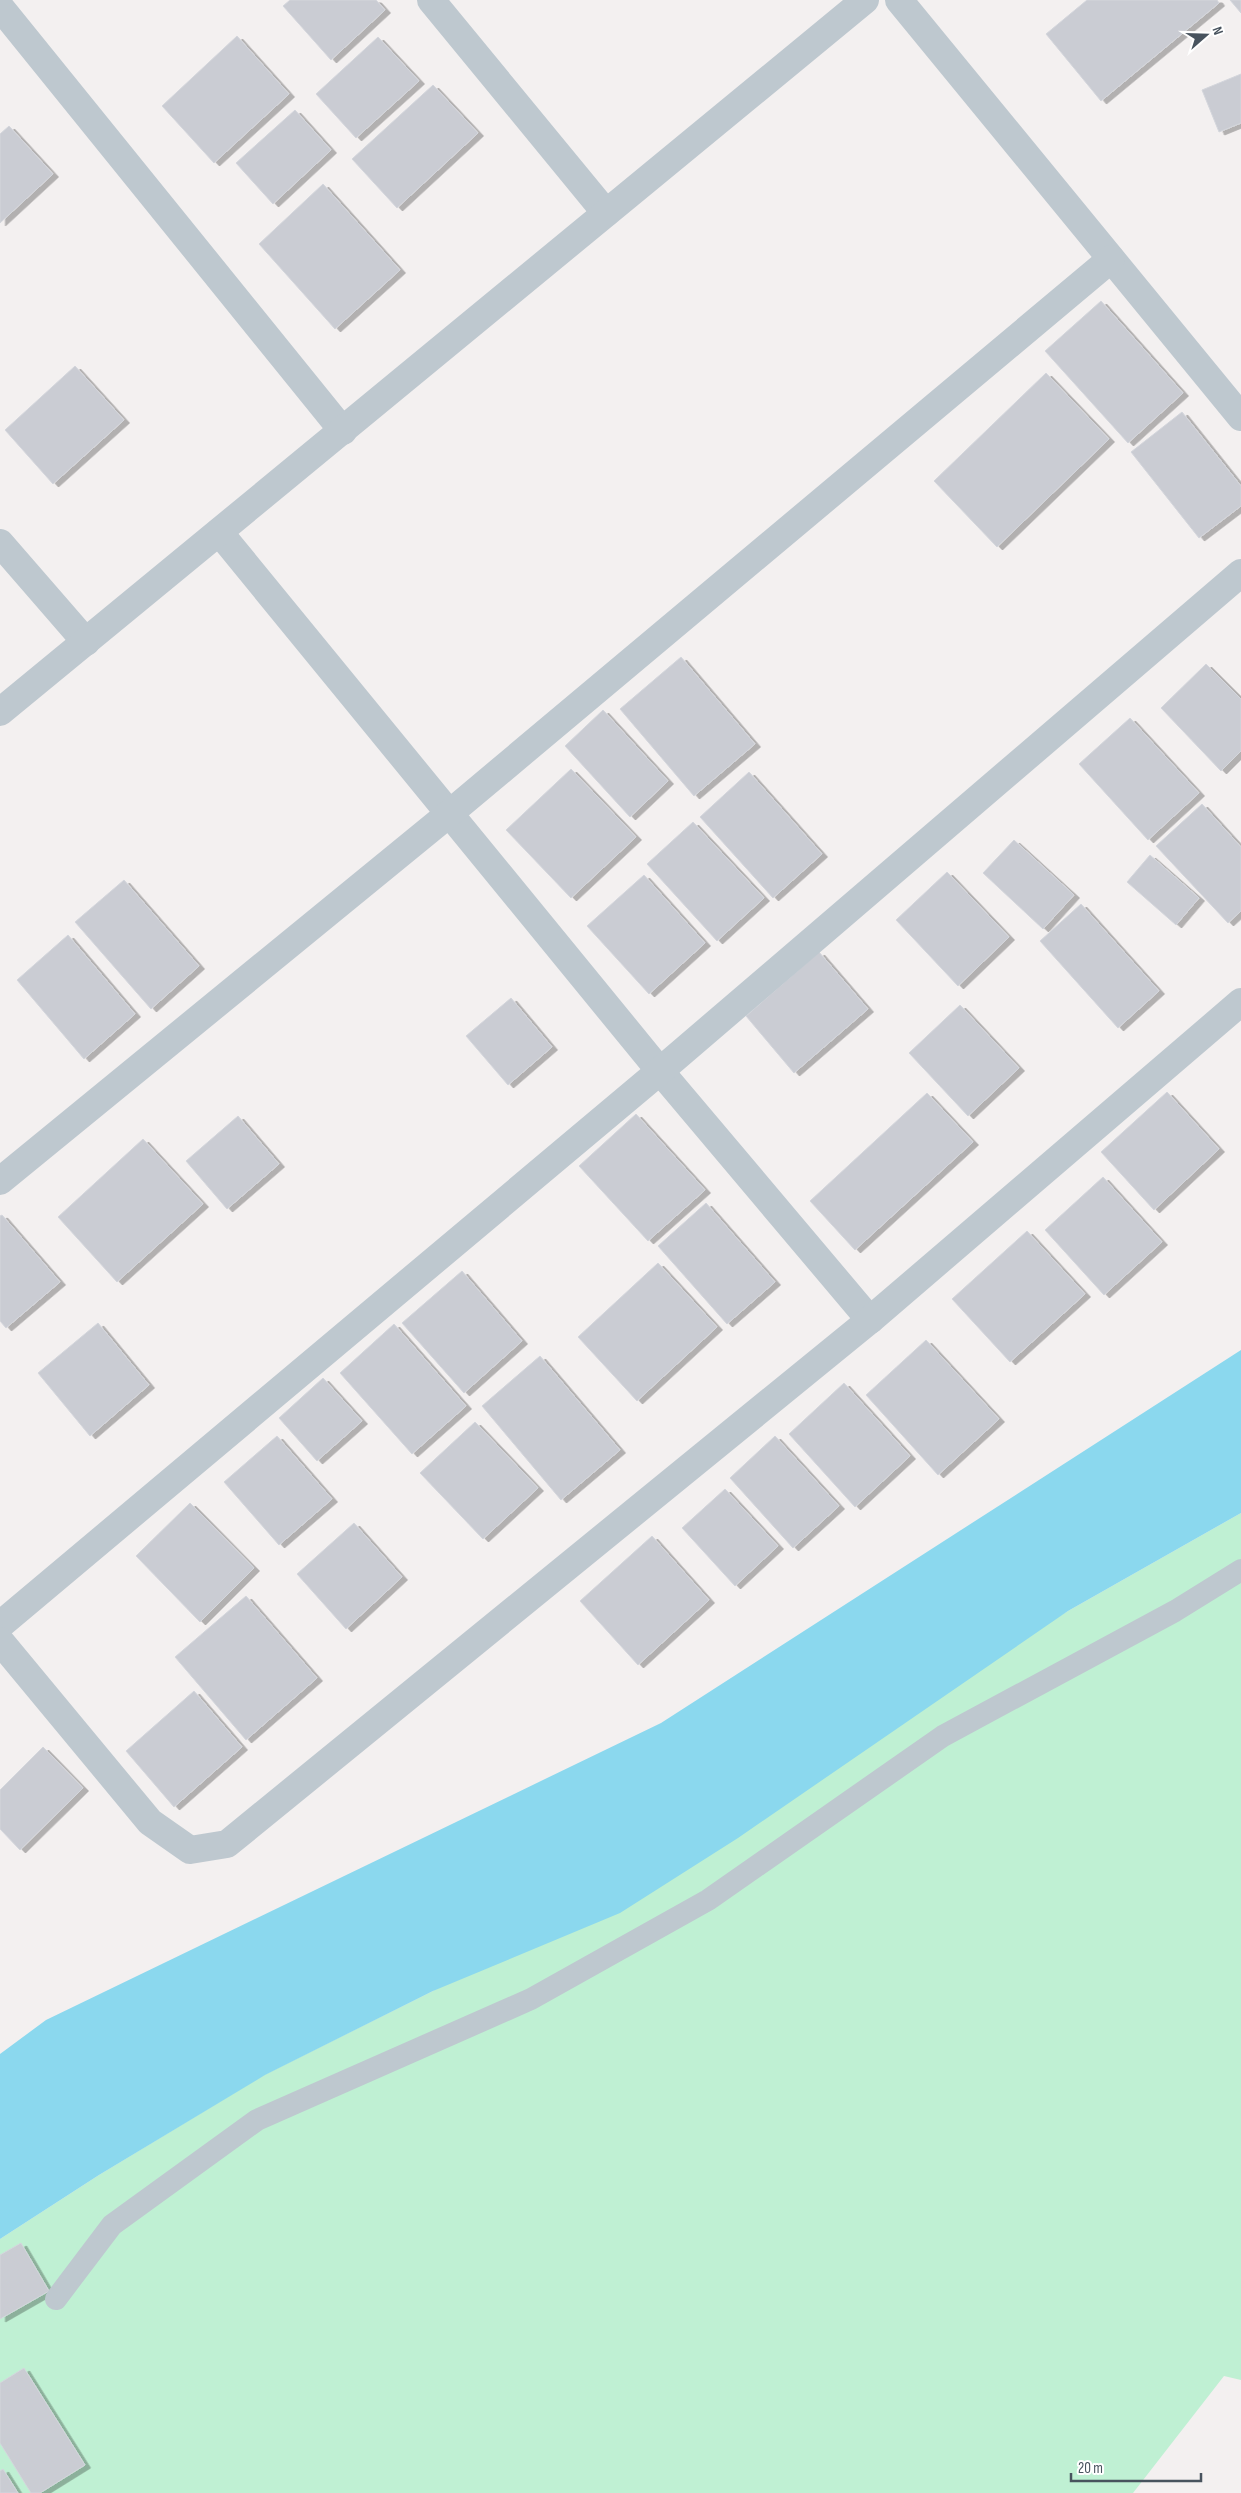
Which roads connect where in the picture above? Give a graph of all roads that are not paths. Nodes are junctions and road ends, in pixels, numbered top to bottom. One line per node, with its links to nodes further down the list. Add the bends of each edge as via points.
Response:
1 (431, 0): 5 (street)
2 (865, 0): 5 (street)
3 (899, 0): 6 (street)
4 (0, 7): 8 (street)
5 (606, 214): 8 (street)
6 (1111, 258): 7 (street); 14 (street)
7 (1241, 417)
8 (342, 431): 9 (street)
9 (219, 532): 12 (street); 14 (street)
10 (0, 543): 12 (street)
11 (1241, 573): 16 (street)
12 (86, 642): 13 (street)
13 (0, 712)
14 (450, 813): 16 (street); 17 (street)
15 (1241, 1002): 18 (street)
16 (660, 1071): 18 (street); 20 (street)
17 (0, 1181)
18 (870, 1320): 21 (street, via 227,1844 190,1850 150,1822)
19 (1241, 1570): 22 (lane, via 1175,1611 943,1736 708,1900 531,1999 257,2120 112,2225)
20 (0, 1624)
21 (0, 1641)
22 (56, 2299)

